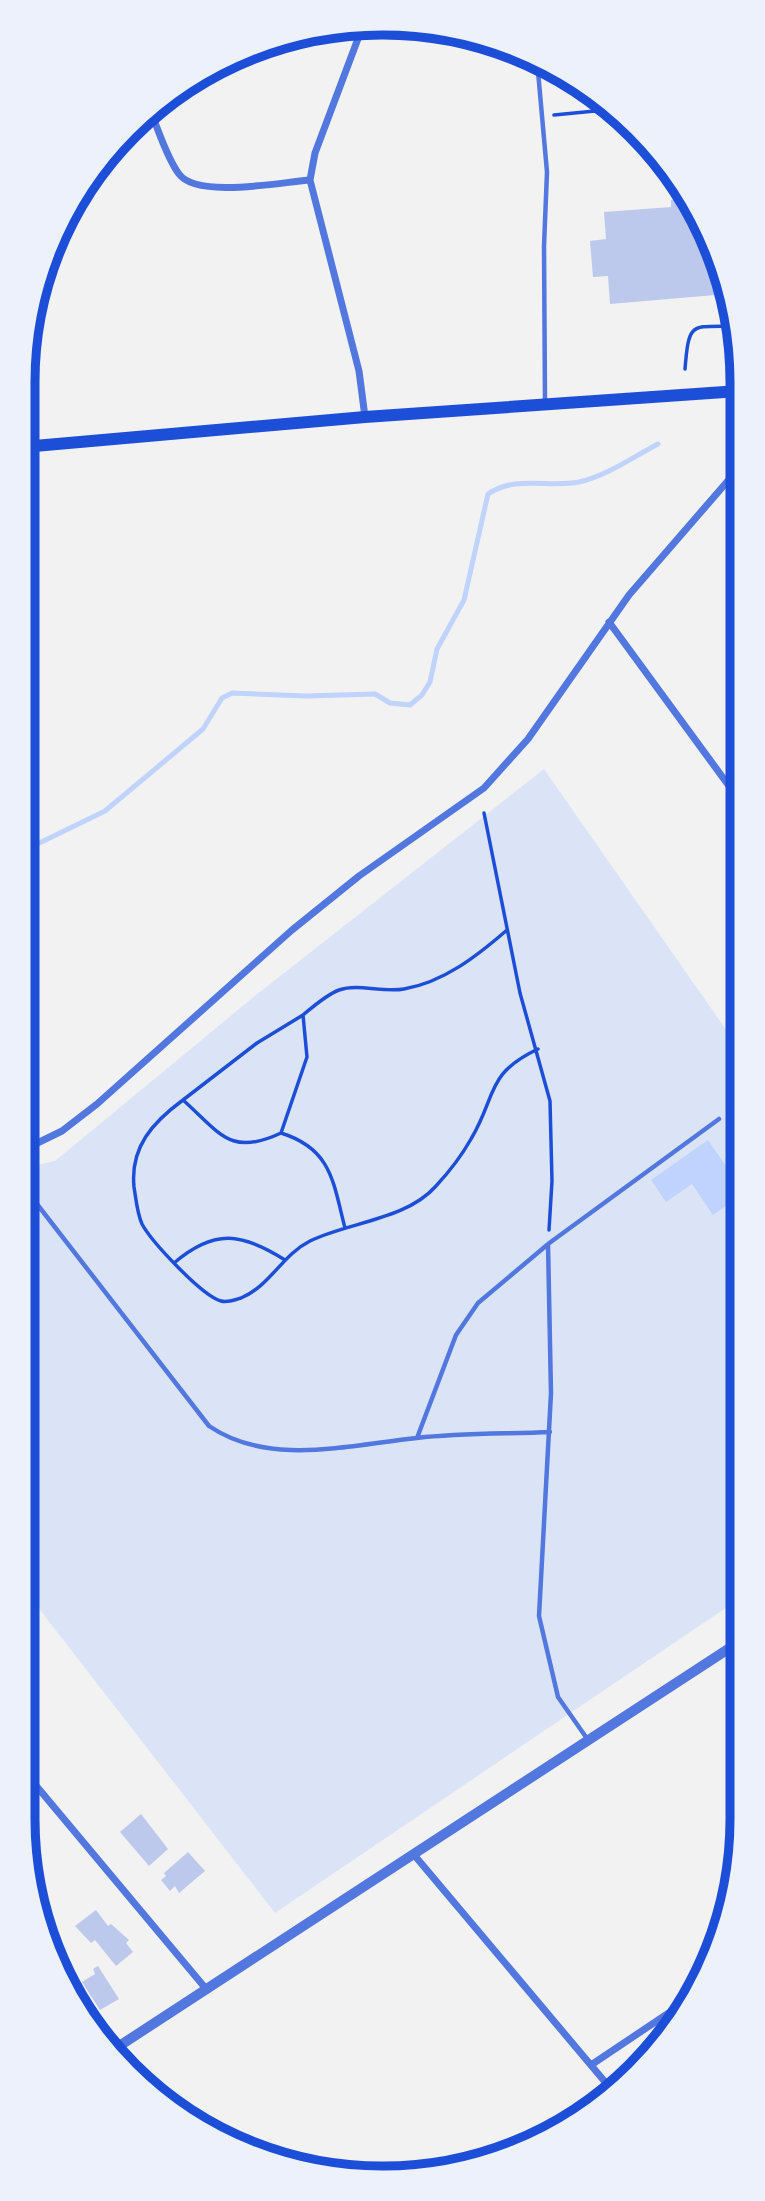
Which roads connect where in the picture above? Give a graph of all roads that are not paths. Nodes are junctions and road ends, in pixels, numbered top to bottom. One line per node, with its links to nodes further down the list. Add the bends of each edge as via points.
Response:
1 (359, 36): 4 (street, via 315,153)
2 (538, 72): 6 (lane, via 547,172)
3 (154, 120): 4 (street, via 180,176 200,186)
4 (310, 180): 7 (street, via 359,371)
5 (730, 392): 6 (main road)
6 (545, 405): 7 (main road)
7 (365, 416): 8 (main road)
8 (35, 446)
9 (730, 479): 10 (street)
10 (609, 622): 11 (street); 13 (street, via 528,739 484,788 349,883 97,1104 62,1131)
11 (730, 787)
12 (719, 1119): 15 (lane)
13 (35, 1144)
14 (35, 1201): 17 (lane, via 209,1426 230,1440 266,1449 310,1449)
15 (548, 1244): 16 (lane); 17 (lane, via 478,1303 456,1335)
16 (550, 1432): 17 (lane); 19 (lane, via 539,1616 558,1698)
17 (417, 1438)
18 (730, 1648): 19 (street)
19 (589, 1741): 21 (street)
20 (35, 1784): 22 (street)
21 (415, 1856): 22 (street); 25 (street)
22 (207, 1990): 24 (street)
23 (672, 2011): 25 (street)
24 (119, 2046)
25 (591, 2065): 26 (street)
26 (607, 2084)

